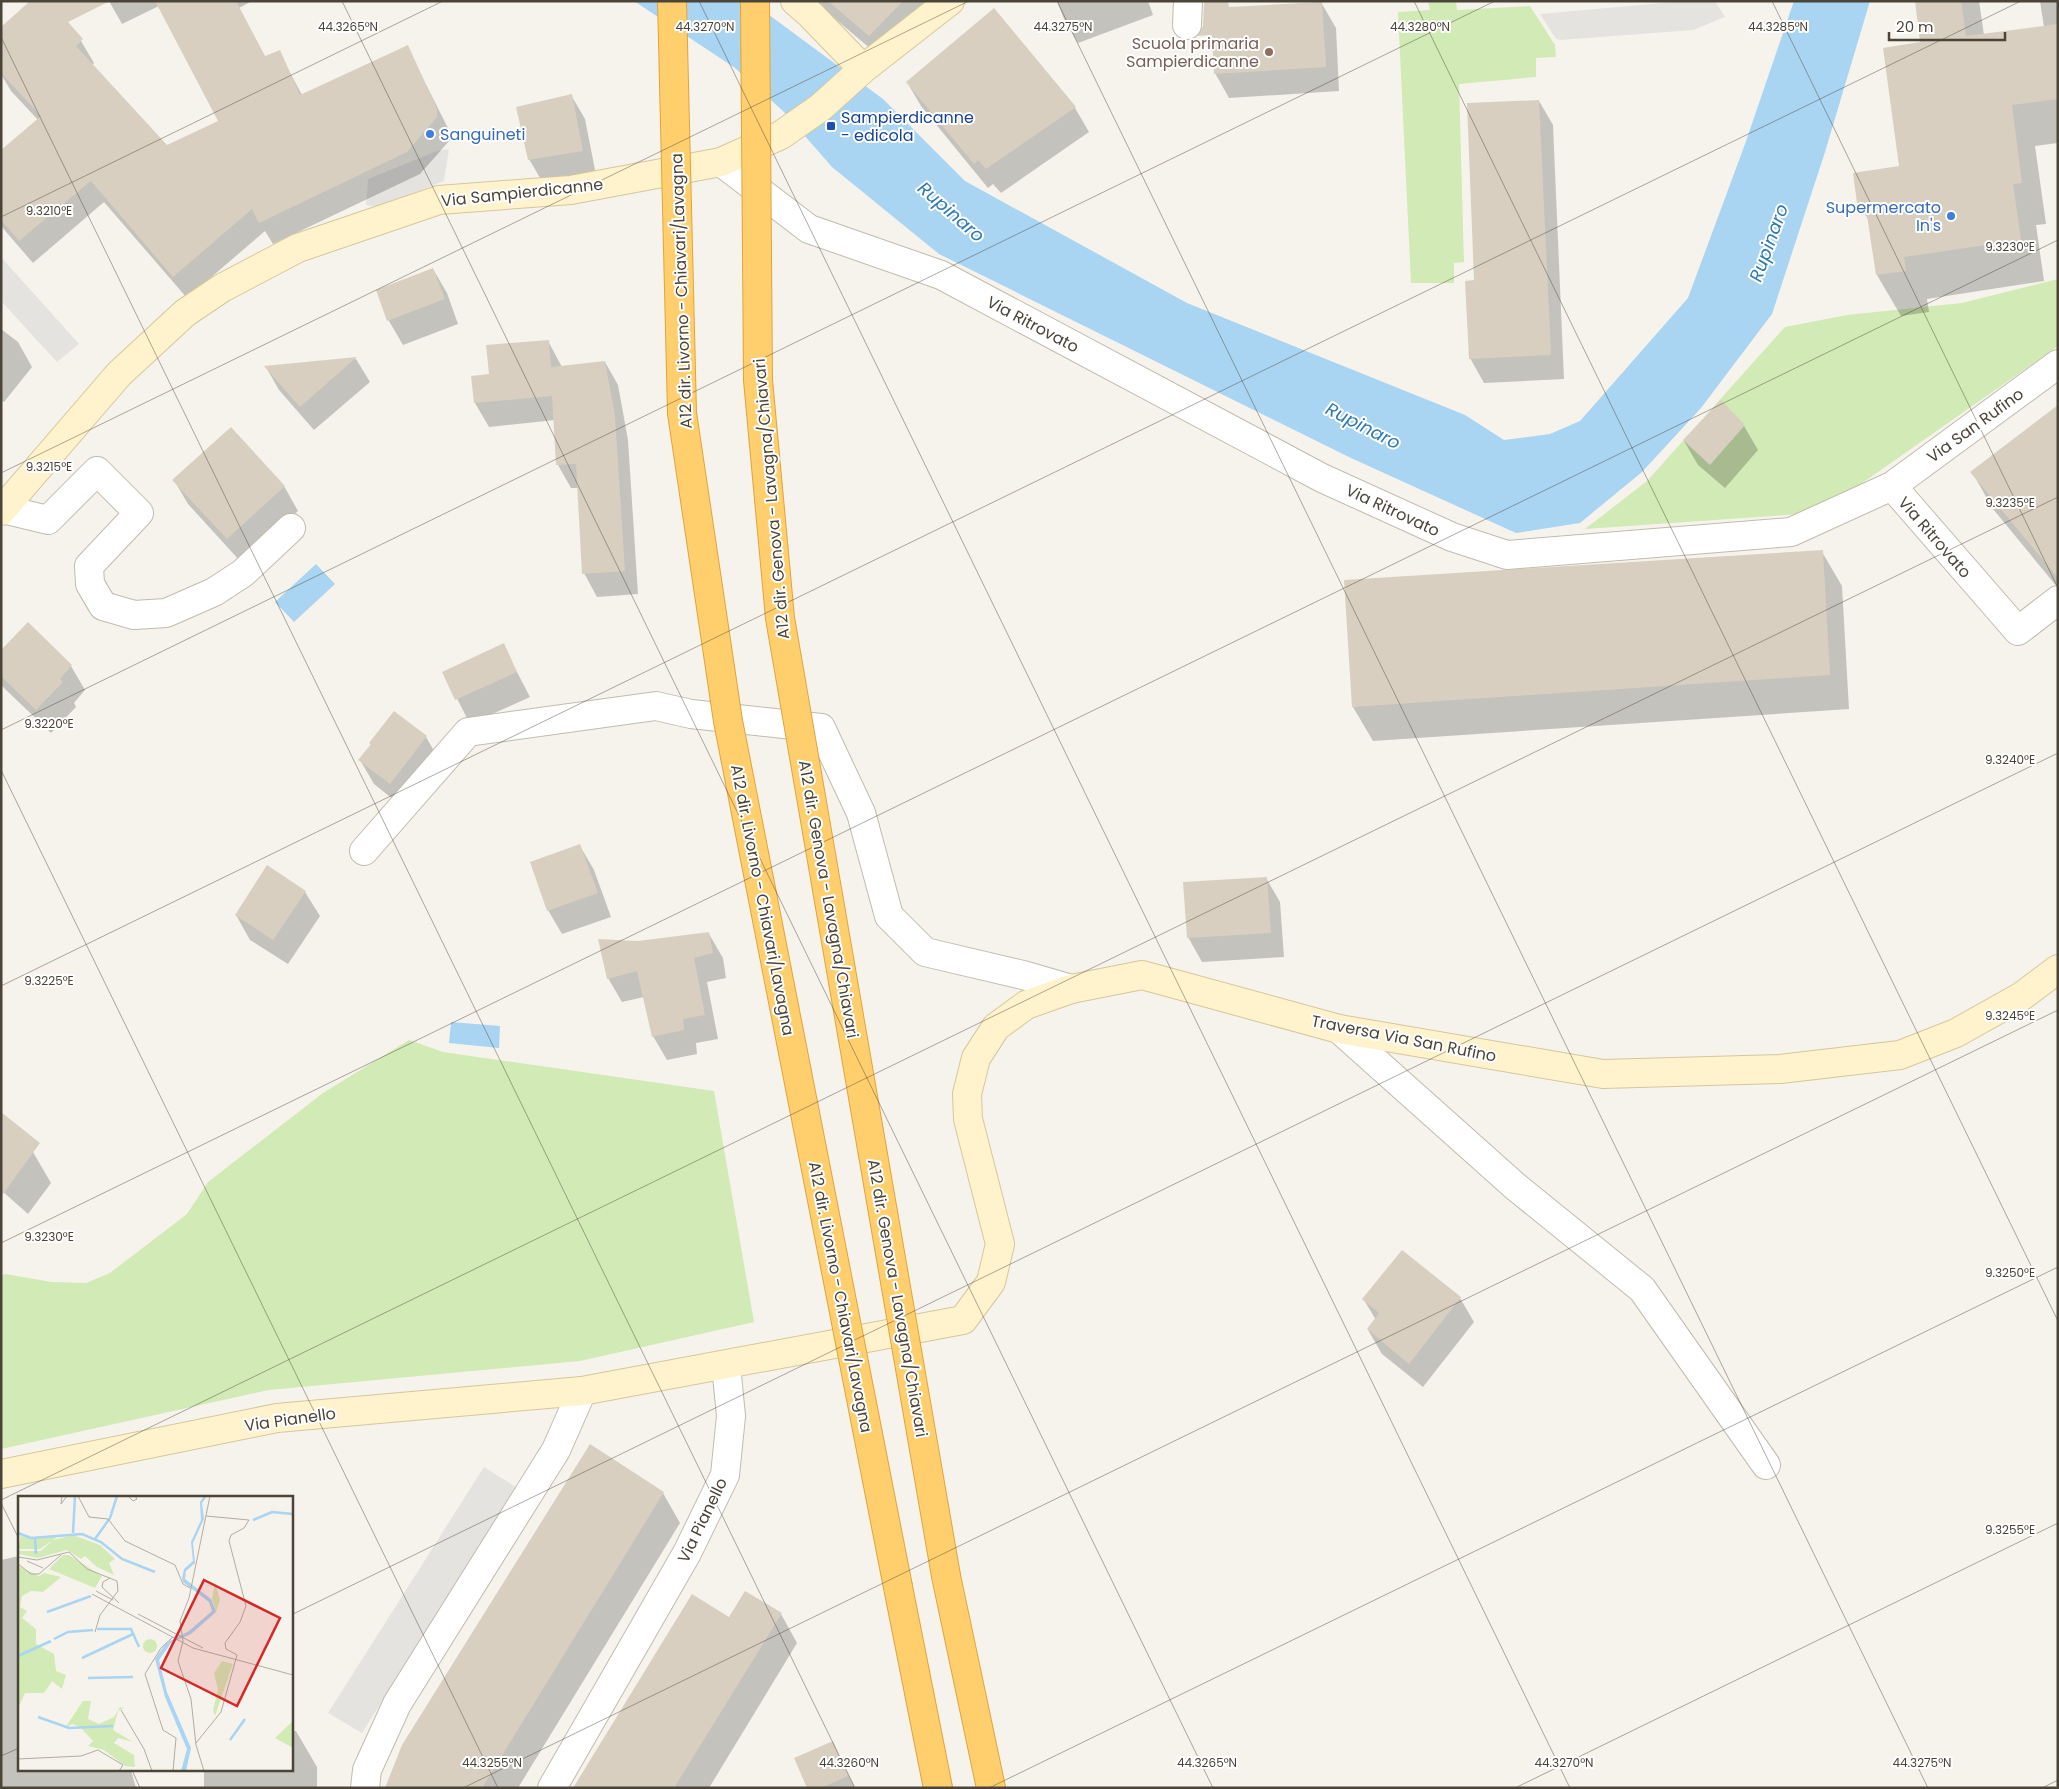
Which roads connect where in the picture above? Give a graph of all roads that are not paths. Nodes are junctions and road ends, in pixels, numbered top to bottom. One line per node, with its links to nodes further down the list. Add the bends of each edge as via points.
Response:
1 (672, 1): 22 (highway, A12 dir. Livorno - Chiavari/Lavagna, bridge, via 682,412 728,721)
2 (755, 1): 23 (highway, A12 dir. Genova - Lavagna/Chiavari, bridge, via 758,380 780,618 946,1576)
3 (796, 1): 5 (street)
4 (950, 1): 5 (street, Via Sampierdicanne)
5 (863, 69): 6 (street, Via Sampierdicanne, via 821,107 781,135)
6 (721, 162): 8 (street, Via Ritrovato, via 809,229 941,275 1322,478 1452,537 1507,555 1791,532); 9 (street, Via Sampierdicanne, via 571,190 439,200 298,248 222,288 185,313 119,374)
7 (2058, 364): 8 (street, Via San Rufino)
8 (1892, 486): 11 (street, Via Ritrovato, via 2018,631)
9 (2, 510): 10 (street, via 48,520 97,471 138,513 89,566 90,584 103,606 134,615 166,613 214,592 243,573)
10 (291, 528)
11 (2058, 600)
12 (364, 851): 14 (street, via 468,732 656,706 690,714 821,728 861,812 889,916 925,952)
13 (2058, 969): 15 (street, Traversa Via San Rufino, via 2022,996 1956,1033 1900,1055 1780,1069 1603,1074)
14 (1071, 989): 15 (street, Traversa Via San Rufino, via 1142,974); 16 (street, Traversa Via San Rufino, via 1026,1004 996,1027 976,1058 966,1094 968,1119 1000,1244 990,1282 963,1320)
15 (1339, 1028): 18 (street, via 1516,1187 1642,1289)
16 (726, 1365): 17 (street, Via Pianello); 21 (street, Via Pianello, via 730,1416 725,1475 687,1553)
17 (582, 1391): 19 (street, Via Pianello, via 277,1418); 20 (street, via 556,1450 397,1704 367,1770)
18 (1766, 1465)
19 (1, 1474)
20 (365, 1788)
21 (552, 1788)
22 (938, 1788)
23 (991, 1788)

